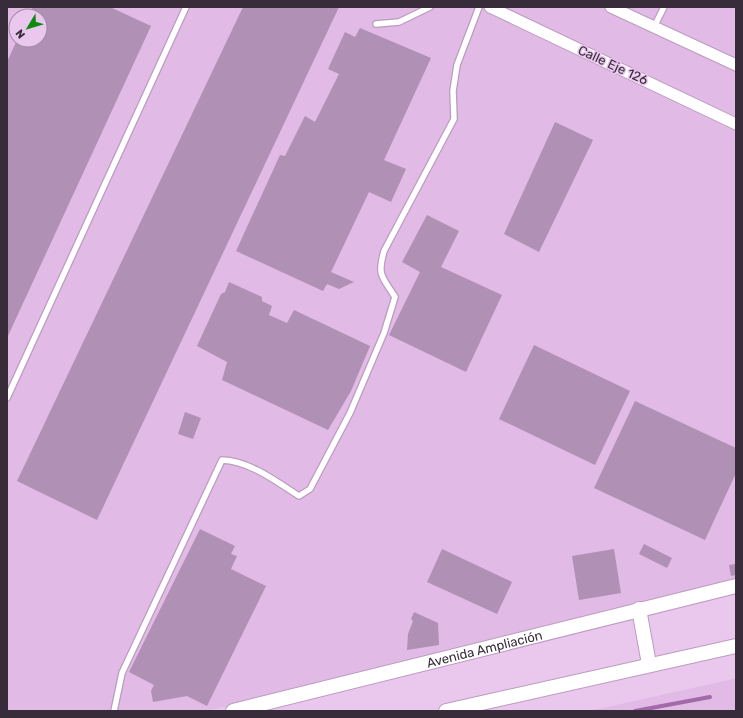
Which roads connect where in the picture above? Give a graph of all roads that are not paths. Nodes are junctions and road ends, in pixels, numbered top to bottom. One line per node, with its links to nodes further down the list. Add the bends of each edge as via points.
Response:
1 (186, 7): 11 (lane)
2 (430, 7): 7 (lane, via 399,22)
3 (479, 7): 17 (lane, via 456,65 453,91 454,118 384,251 379,268 395,297 384,333 350,413 310,489 300,496 268,476 232,460 222,460 122,673)
4 (490, 7): 10 (street, Calle Eje 126)
5 (611, 7): 8 (street)
6 (664, 7): 8 (lane)
7 (376, 24)
8 (654, 27): 9 (street)
9 (736, 65)
10 (736, 124)
11 (7, 398)
12 (736, 586): 13 (street, Avenida Ampliación)
13 (639, 610): 15 (street); 16 (street, Avenida Ampliación)
14 (736, 646): 15 (street)
15 (649, 664): 19 (street)
16 (274, 706): 18 (street, Avenida Ampliación)
17 (114, 711)
18 (233, 711)
19 (446, 711)

